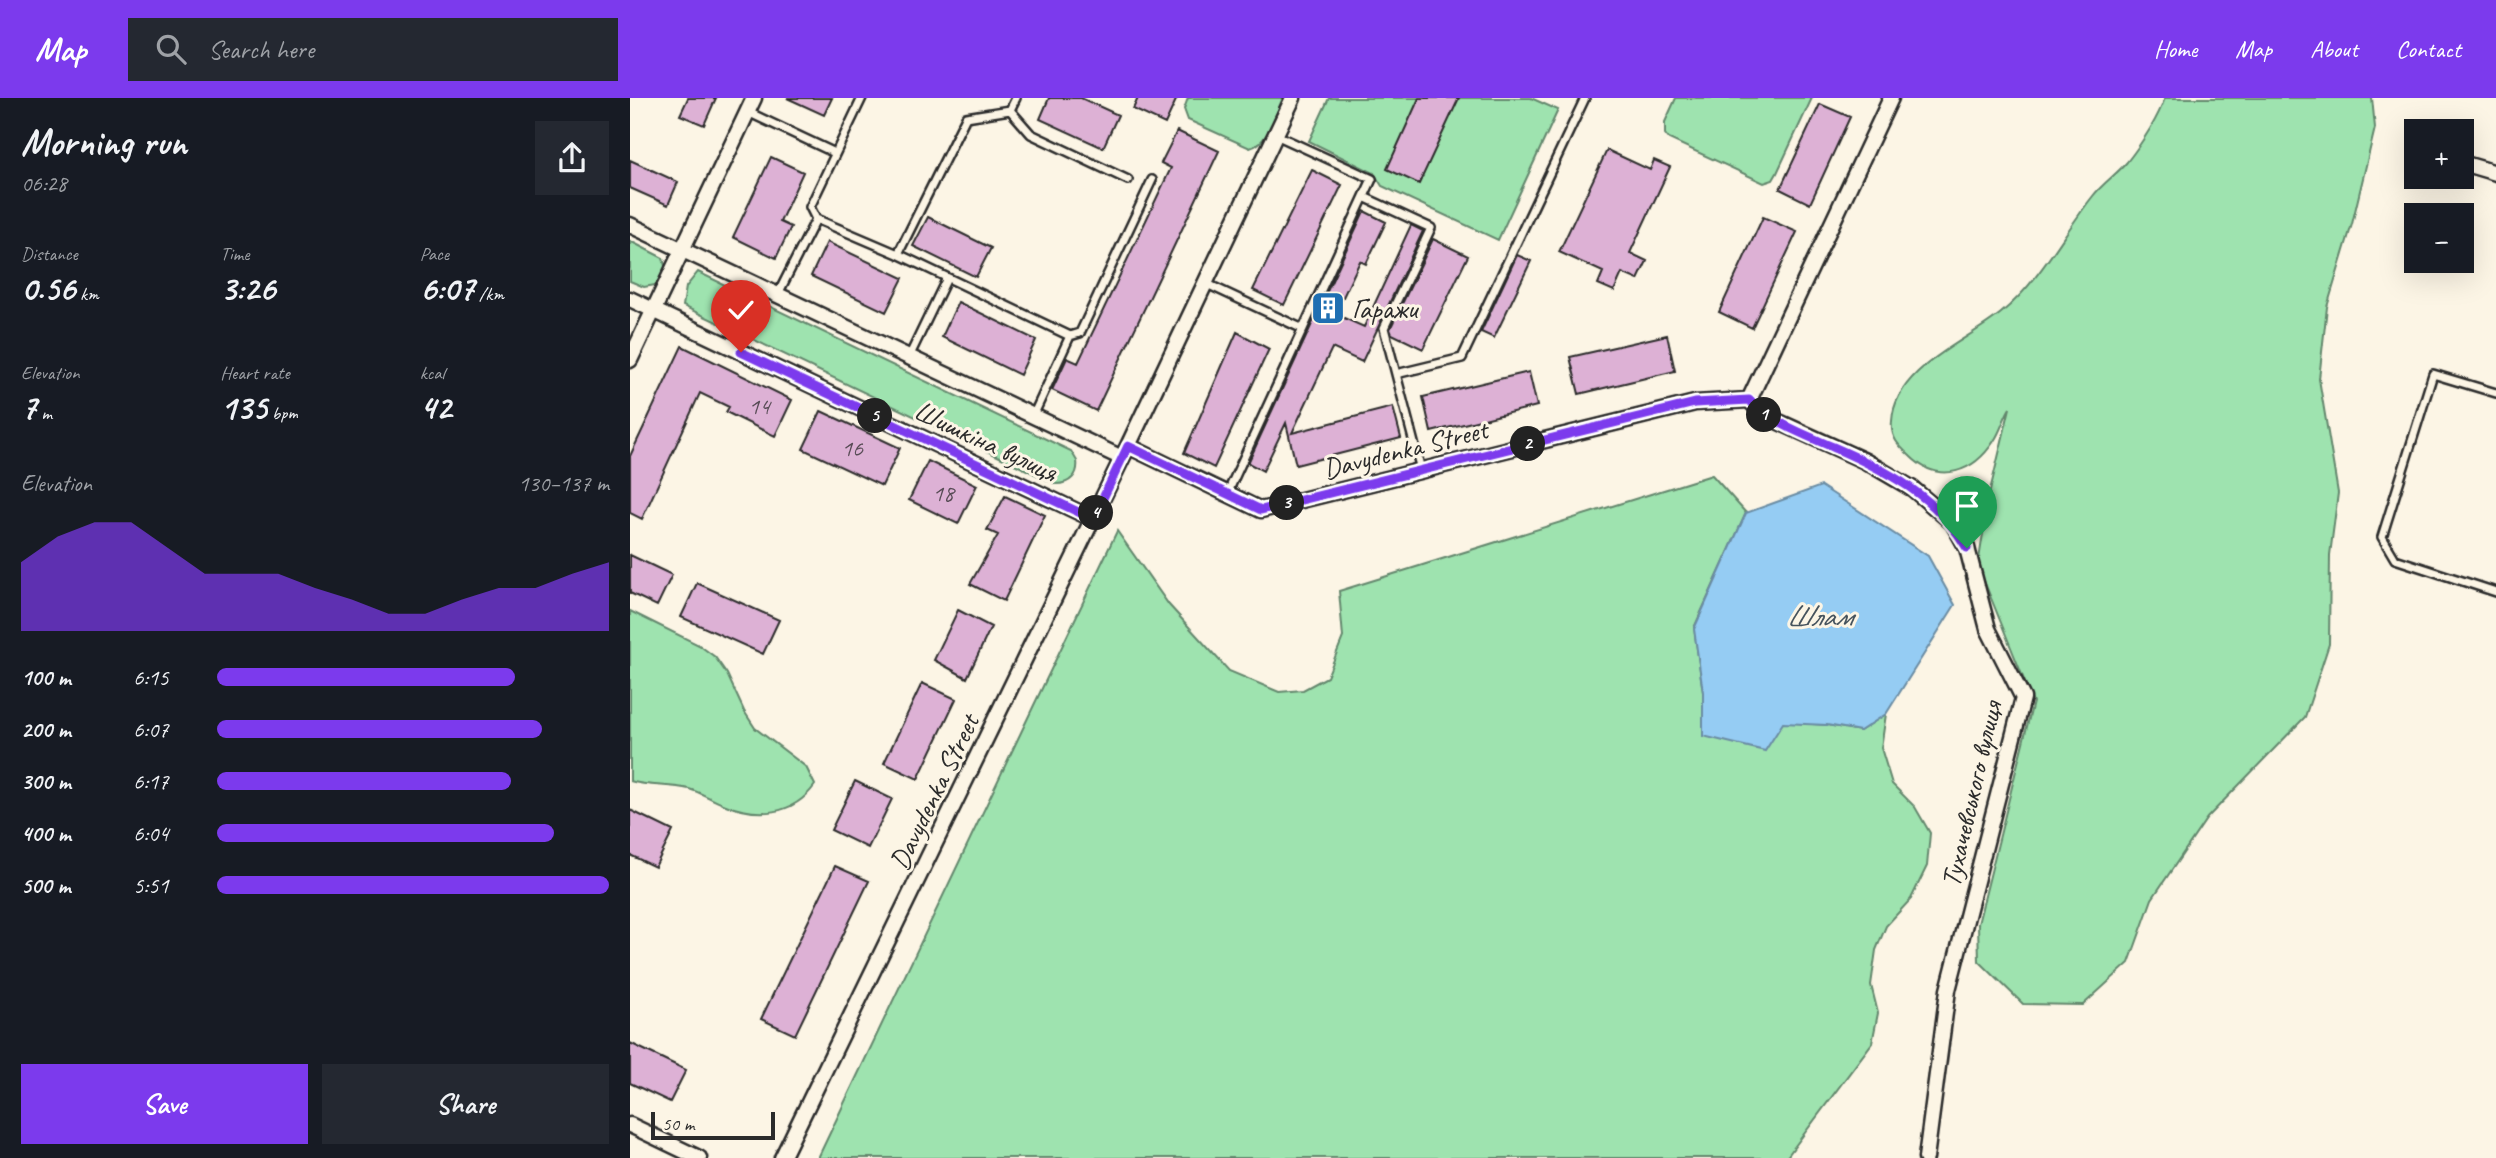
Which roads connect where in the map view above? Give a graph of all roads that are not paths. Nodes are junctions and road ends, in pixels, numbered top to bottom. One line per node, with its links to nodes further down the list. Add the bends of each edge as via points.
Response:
1 (862, 98): 9 (lane)
2 (1016, 98): 7 (lane)
3 (1293, 98): 8 (street, Davydenka Street)
4 (1585, 98): 28 (lane, via 1462,358)
5 (1891, 98): 30 (street)
6 (751, 105): 9 (lane); 17 (street)
7 (1010, 110): 12 (lane, via 1031,134); 18 (lane, via 966,117)
8 (1276, 135): 14 (lane, via 1372,179); 20 (street, Davydenka Street)
9 (835, 153): 15 (lane, via 810,206)
10 (2474, 167): 11 (street)
11 (2496, 173)
12 (1129, 180)
13 (1152, 180): 25 (lane, via 1080,333)
14 (1364, 197): 24 (lane); 28 (lane, via 1431,228 1384,328)
15 (816, 219): 18 (lane); 21 (lane)
16 (630, 225): 17 (street)
17 (683, 248): 21 (street); 23 (street)
18 (898, 254): 19 (lane)
19 (947, 278): 25 (lane); 26 (lane)
20 (1205, 283): 24 (lane); 32 (street, Davydenka Street)
21 (778, 294): 26 (street)
22 (630, 299): 23 (street, Шишкiна вулиця)
23 (653, 311): 27 (street); 35 (street, Шишкiна вулиця)
24 (1303, 329): 34 (lane)
25 (1070, 336): 31 (lane)
26 (909, 357): 31 (street)
27 (630, 360)
28 (1396, 374): 33 (lane)
29 (2496, 393): 36 (lane, via 2433,374 2382,537 2395,559)
30 (1749, 400): 33 (street, Davydenka Street, via 1695,403); 40 (street, Тухачевського вулиця, via 1766,416 1865,461 1913,489 1952,523 1967,548 1988,629 2023,698 1948,990)
31 (1033, 416): 32 (street)
32 (1125, 452): 34 (street, Davydenka Street); 35 (street, Davydenka Street)
33 (1421, 470): 34 (street, Davydenka Street, via 1261,510)
34 (1227, 494)
35 (1093, 519): 39 (street, Davydenka Street)
36 (2496, 592)
37 (630, 1125): 38 (street)
38 (699, 1158)
39 (782, 1158)
40 (1926, 1158)

